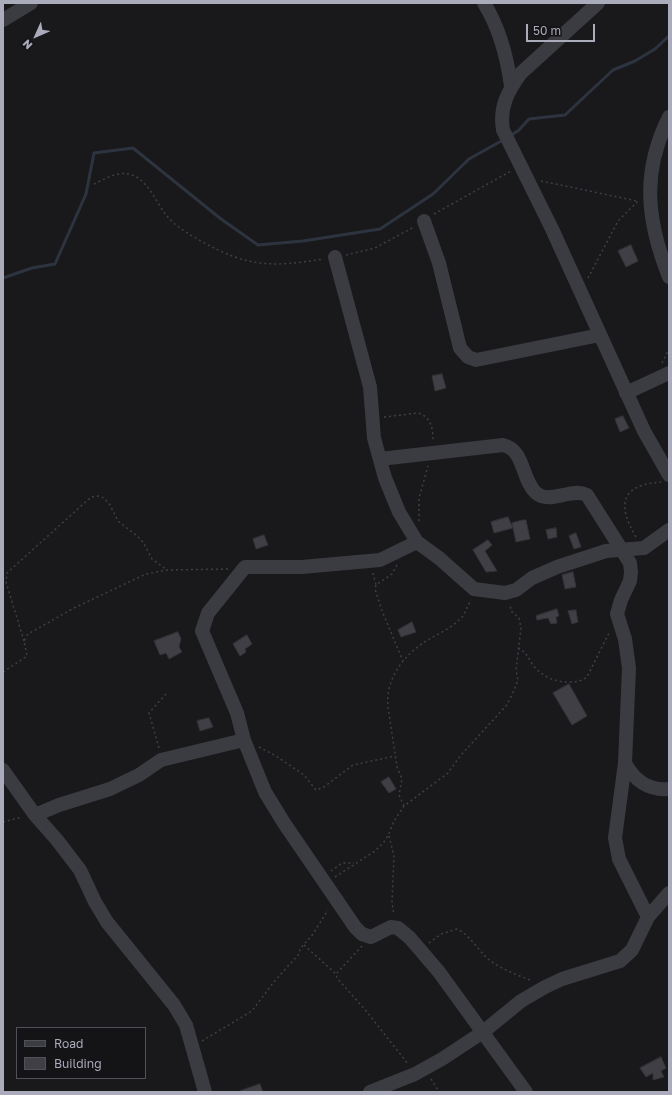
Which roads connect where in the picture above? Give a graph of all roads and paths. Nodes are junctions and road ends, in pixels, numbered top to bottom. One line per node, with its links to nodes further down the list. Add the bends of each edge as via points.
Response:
1 (31, 3): 4 (street)
2 (484, 3): 5 (street, via 500,32)
3 (598, 3): 5 (street)
4 (3, 20)
5 (511, 86): 7 (street, via 501,116 503,130)
6 (669, 117): 10 (street, via 657,146)
7 (520, 166): 8 (street); 12 (path)
8 (528, 182): 11 (path, via 548,182); 15 (street)
9 (94, 184): 13 (path, via 110,176 122,174 139,178 176,225 216,250 246,262 275,265)
10 (649, 191): 11 (path); 14 (street, via 654,235)
11 (637, 201): 15 (path, via 618,221)
12 (424, 221): 13 (path, via 375,248); 16 (street, via 439,263 455,333 460,348 468,357 476,360)
13 (335, 257): 19 (street, via 370,387)
14 (669, 278)
15 (581, 290): 16 (street)
16 (600, 335): 18 (street)
17 (669, 373): 18 (street)
18 (626, 393): 22 (street)
19 (372, 418): 20 (path, via 418,413 423,415 430,421 433,432); 21 (street)
20 (431, 453): 21 (street); 23 (path, via 419,498); 27 (street, via 509,446 518,455 530,486 538,494 546,497 580,491 587,495)
21 (380, 459): 25 (street, via 398,512)
22 (666, 478): 26 (path, via 633,489 624,501 630,524)
23 (419, 525)
24 (669, 530): 26 (street)
25 (417, 542): 28 (street); 31 (street, via 469,586)
26 (644, 548): 27 (street)
27 (620, 549): 32 (street, via 557,567 532,578 516,590); 33 (street, via 630,563 631,572)
28 (400, 552): 30 (street, via 380,560 302,567 249,566); 36 (path, via 395,569 388,577 378,582 375,589)
29 (167, 570): 30 (path); 34 (path, via 146,574 74,608 28,634); 34 (path, via 152,559 140,539 118,522 104,498 91,497 7,572 6,582)
30 (241, 570): 39 (street, via 208,613 202,631 237,713)
31 (481, 591): 32 (street); 36 (path, via 470,602 460,620 422,644)
32 (505, 593): 35 (path, via 510,602 510,611 521,622)
33 (618, 614): 35 (path, via 587,677 582,681 559,682 549,678 533,665 524,651); 42 (street, via 629,668)
34 (24, 641): 37 (path, via 27,656)
35 (518, 648): 45 (path, via 518,680 506,706 448,773)
36 (403, 661): 40 (path, via 390,684 387,698)
37 (3, 672)
38 (166, 694): 41 (path, via 149,713 157,736)
39 (244, 740): 40 (path, via 287,763 304,775 316,790 324,787 349,767); 41 (street); 50 (street, via 265,792)
40 (395, 756): 45 (path, via 402,779 399,795)
41 (161, 760): 46 (street, via 139,775 110,789)
42 (625, 763): 44 (street, via 637,780 656,789); 52 (street, via 615,838 619,859)
43 (3, 770): 46 (street)
44 (669, 789)
45 (404, 806): 48 (path)
46 (36, 815): 47 (path, via 12,818); 60 (street, via 80,870 107,922 174,1005 186,1025)
47 (3, 822)
48 (388, 836): 49 (path, via 375,851); 53 (path, via 394,866 393,912)
49 (354, 863): 50 (path); 50 (path, via 342,863)
50 (326, 886): 54 (street, via 355,927 362,934); 55 (path, via 328,911)
51 (669, 893): 52 (street)
52 (648, 917): 58 (street, via 632,950 620,961)
53 (398, 928): 54 (street, via 391,927); 56 (street)
54 (371, 937): 57 (path)
55 (304, 945): 57 (path); 60 (path, via 252,1011)
56 (421, 951): 58 (path, via 432,939 457,929 497,965); 59 (street)
57 (336, 974): 61 (path, via 339,982)
58 (545, 987): 59 (street)
59 (483, 1032): 61 (street); 65 (street)
60 (192, 1048): 62 (street)
61 (420, 1071): 63 (street); 64 (path)
62 (205, 1092)
63 (370, 1092)
64 (439, 1092)
65 (526, 1092)

